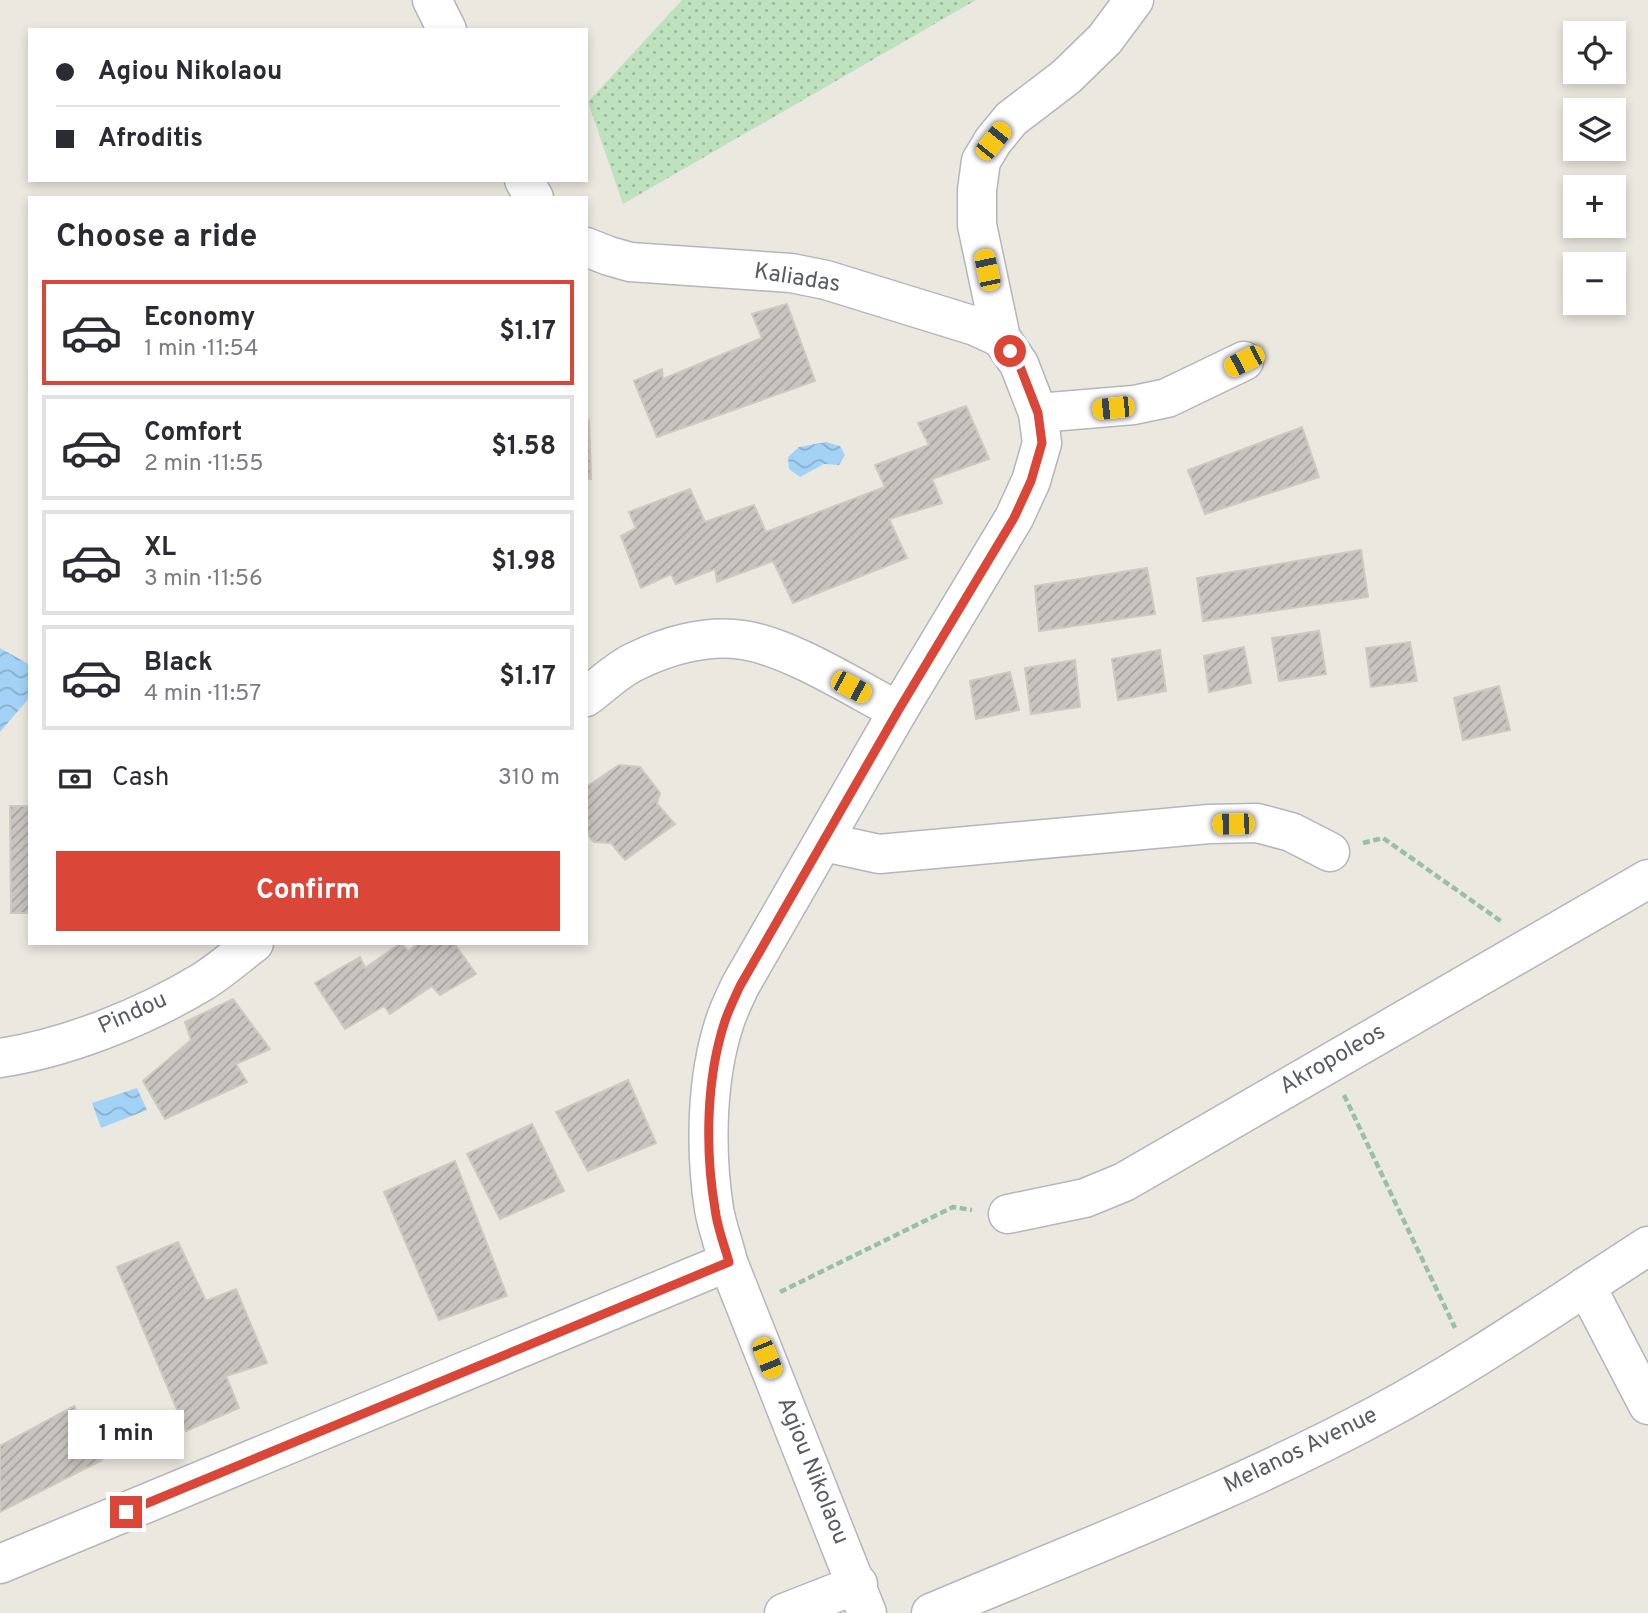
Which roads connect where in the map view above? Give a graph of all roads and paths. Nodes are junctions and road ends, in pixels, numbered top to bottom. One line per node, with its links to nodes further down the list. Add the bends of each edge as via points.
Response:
1 (432, 0): 3 (street)
2 (1134, 0): 5 (street, Agiou Nikolaou, via 1105,39 1066,77 1011,119 982,161 977,225)
3 (446, 28)
4 (588, 248): 5 (street, Kaliadas, via 630,262 791,273 826,280)
5 (1002, 338): 7 (street, Agiou Nikolaou, via 1019,364)
6 (1244, 361): 7 (street, via 1167,398)
7 (1038, 413): 9 (street, Agiou Nikolaou, via 1042,443 1014,518)
8 (588, 696): 9 (street, via 632,663 674,646 709,639 742,640 781,650)
9 (898, 711): 10 (street, Agiou Nikolaou)
10 (824, 842): 11 (street, via 879,854 1257,823 1291,832); 19 (street, Agiou Nikolaou, via 740,986 725,1021 709,1112 709,1164 715,1212)
11 (1330, 852): 13 (path, via 1383,838)
12 (1648, 879): 13 (street, Akropoleos)
13 (1535, 944): 16 (street, Akropoleos)
14 (251, 945): 15 (street, Pindou, via 203,981 145,1011 82,1037)
15 (0, 1058)
16 (1329, 1063): 17 (street, Akropoleos, via 1124,1182 1085,1198); 22 (path)
17 (1008, 1214): 21 (path, via 953,1207)
18 (1648, 1247): 20 (street, Melanos Avenue)
19 (729, 1262): 21 (street, Agiou Nikolaou); 24 (street)
20 (1586, 1286): 22 (street, Melanos Avenue); 23 (street)
21 (747, 1308): 25 (street, Agiou Nikolaou)
22 (1470, 1360): 27 (street, Melanos Avenue, via 1378,1415 1213,1494)
23 (1648, 1405)
24 (0, 1564)
25 (862, 1599): 26 (street)
26 (784, 1613)
27 (931, 1613)

